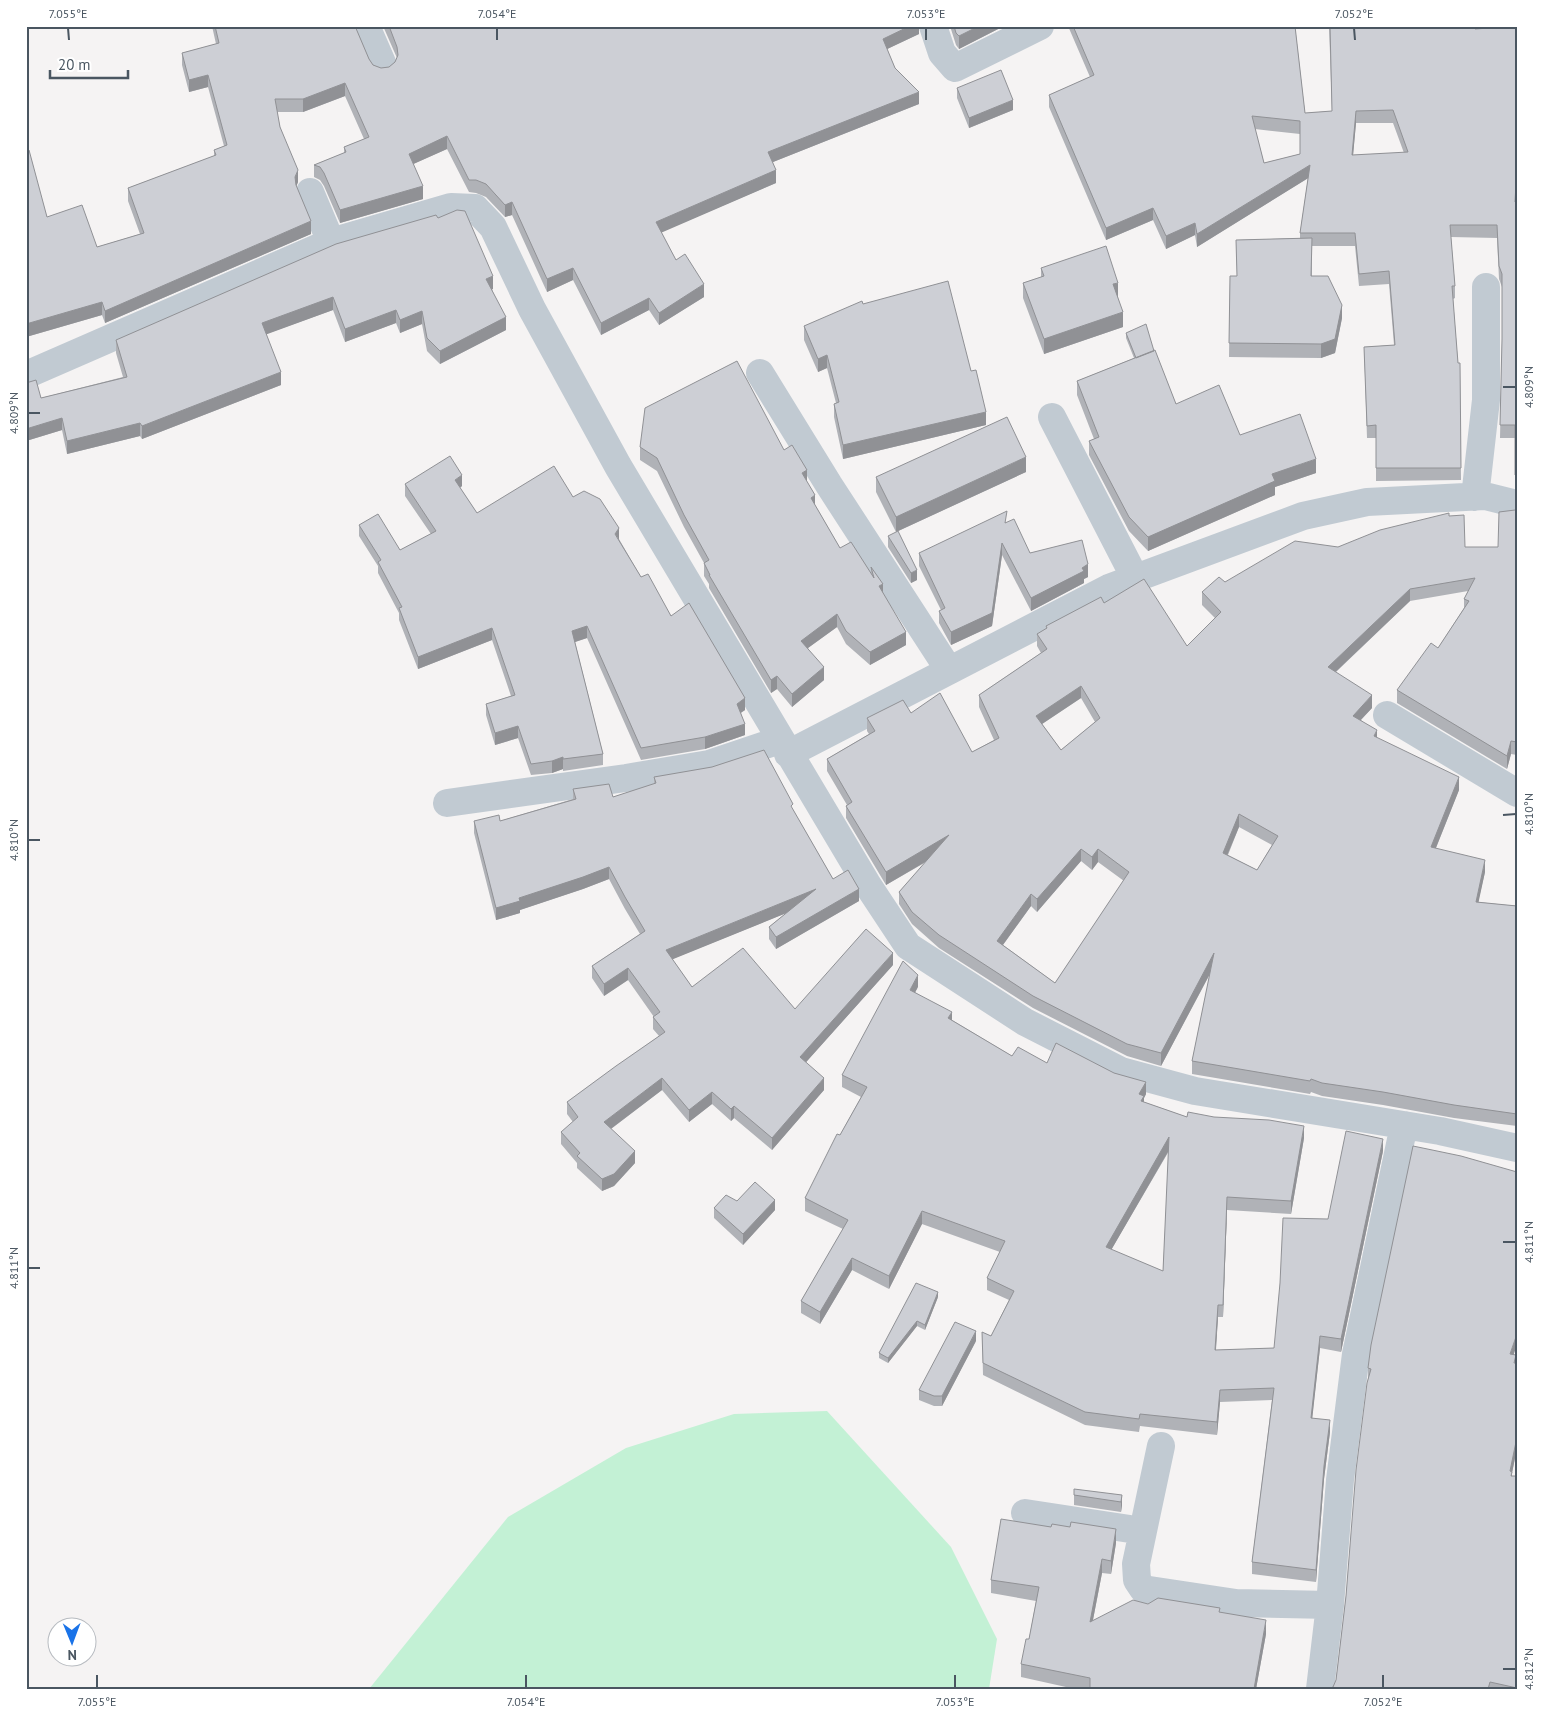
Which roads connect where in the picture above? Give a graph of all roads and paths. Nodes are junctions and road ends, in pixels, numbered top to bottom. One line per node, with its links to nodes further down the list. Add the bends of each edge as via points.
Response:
1 (366, 26): 4 (street)
2 (933, 26): 3 (street, via 942,53 955,68)
3 (1040, 26)
4 (383, 65)
5 (310, 192): 6 (street)
6 (331, 242): 9 (street); 16 (street, via 451,207 474,208 493,227 532,310 618,466)
7 (1486, 287): 11 (street, via 1486,400)
8 (760, 373): 14 (street)
9 (26, 375)
10 (1052, 418): 13 (street)
11 (1475, 497): 12 (street, via 1485,496); 13 (street, via 1367,502 1303,516)
12 (1517, 504)
13 (1135, 578): 14 (street, via 1109,588)
14 (948, 670): 16 (street)
15 (1387, 715): 17 (street)
16 (784, 747): 18 (street, via 626,778); 19 (street, via 866,884 908,946 1025,1022 1121,1071 1195,1091)
17 (1517, 793)
18 (447, 803)
19 (1404, 1125): 20 (street); 24 (street, via 1356,1354 1340,1480)
20 (1517, 1148)
21 (1160, 1446): 23 (street)
22 (1025, 1513): 23 (street)
23 (1143, 1531): 24 (street, via 1136,1564 1137,1580 1143,1589 1236,1603)
24 (1330, 1605): 25 (street)
25 (1320, 1689)

